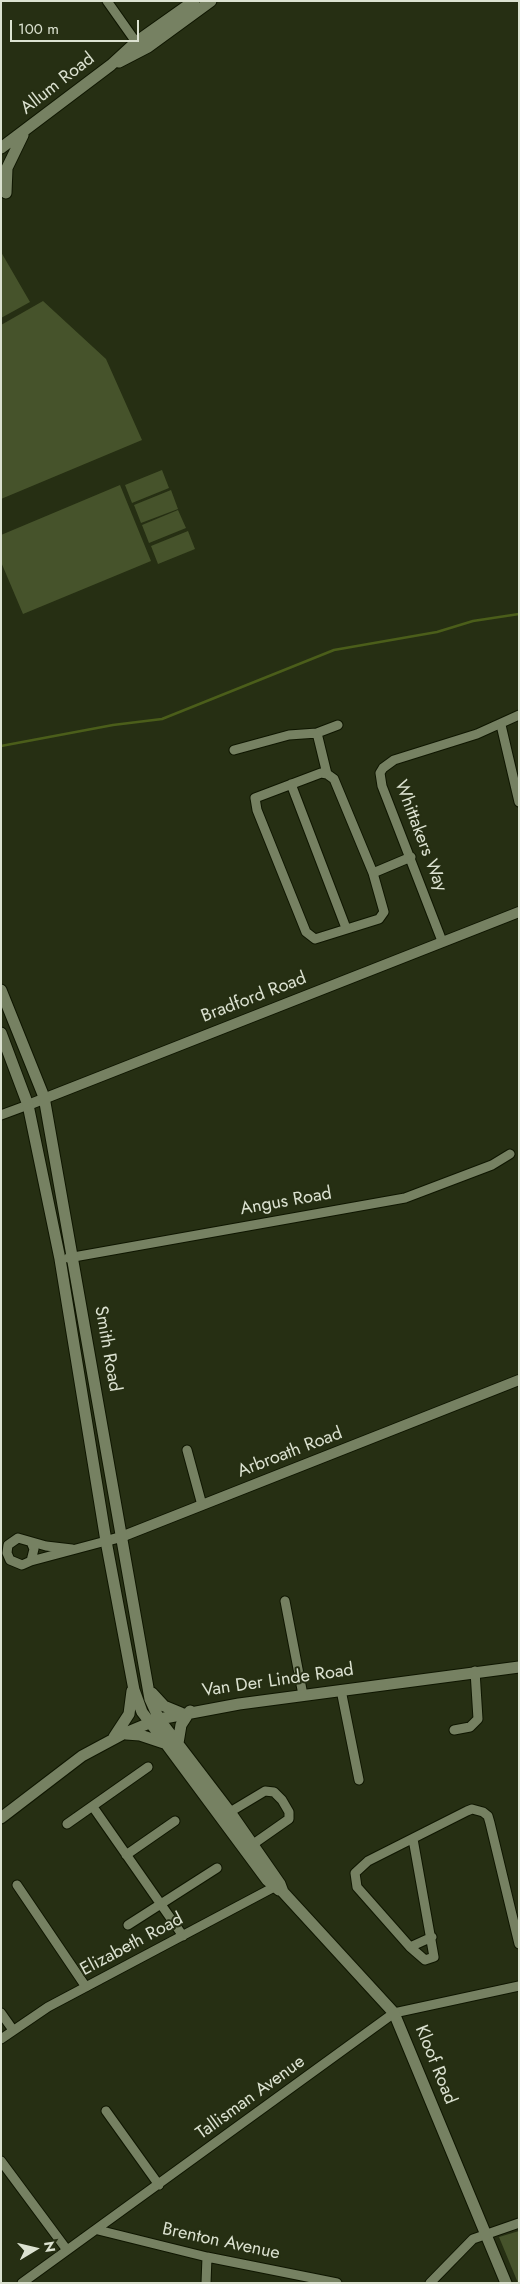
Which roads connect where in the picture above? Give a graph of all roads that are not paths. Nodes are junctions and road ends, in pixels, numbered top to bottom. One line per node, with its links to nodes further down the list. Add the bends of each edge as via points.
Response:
1 (107, 1): 4 (street)
2 (194, 1): 4 (main road, Allum Road)
3 (211, 1): 5 (main road, Allum Road, via 148,47)
4 (136, 42): 5 (main road, Allum Road)
5 (111, 66): 6 (main road, Allum Road)
6 (23, 133): 7 (main road, Allum Road); 8 (main road, via 7,168)
7 (4, 144)
8 (6, 193)
9 (519, 715): 11 (street, Whittakers Way)
10 (338, 725): 12 (street)
11 (501, 725): 16 (street); 17 (street, Whittakers Way, via 394,760 383,768 382,786)
12 (317, 733): 13 (street, via 289,735); 14 (street)
13 (234, 750)
14 (327, 774): 15 (street, via 321,773); 18 (street, via 334,779)
15 (290, 784): 20 (street); 20 (street, via 257,796 257,810 308,936 314,939)
16 (519, 802)
17 (412, 857): 18 (street); 21 (street, Whittakers Way)
18 (373, 873): 20 (street, via 384,908 382,916 373,922)
19 (519, 912): 21 (street, Bradford Road)
20 (346, 928)
21 (442, 941): 24 (street, Bradford Road)
22 (1, 990): 24 (main road, Smith Road)
23 (1, 1033): 25 (main road, Smith Road)
24 (44, 1098): 25 (street, Bradford Road); 28 (main road, Smith Road)
25 (28, 1104): 26 (street, Bradford Road); 29 (main road, Smith Road)
26 (1, 1115)
27 (510, 1154): 28 (street, Angus Road, via 492,1165 405,1198)
28 (74, 1256): 29 (street, Angus Road); 33 (main road, Smith Road)
29 (60, 1259): 34 (main road, Smith Road)
30 (519, 1380): 32 (street, Arbroath Road)
31 (187, 1450): 32 (street)
32 (202, 1505): 33 (street, Arbroath Road)
33 (121, 1537): 34 (street, Arbroath Road); 44 (main road, Smith Road)
34 (106, 1541): 37 (street, Arbroath Road); 43 (main road, Smith Road)
35 (31, 1542): 36 (street, via 18,1538); 37 (street, Arbroath Road); 39 (street, via 34,1549)
36 (5, 1546): 38 (street)
37 (72, 1548): 39 (street, Arbroath Road)
38 (6, 1559): 39 (street, via 22,1566)
39 (31, 1561)
40 (285, 1601): 46 (street)
41 (519, 1666): 42 (main road, Van Der Linde Road)
42 (475, 1671): 45 (main road, Van Der Linde Road); 49 (street, via 478,1719 470,1726)
43 (130, 1672): 48 (main road, Smith Road, via 138,1701); 50 (main road, via 131,1707)
44 (145, 1681): 47 (main road, via 161,1704); 48 (main road, Smith Road)
45 (341, 1690): 46 (main road, Van Der Linde Road); 54 (street)
46 (303, 1695): 47 (main road, Van Der Linde Road)
47 (186, 1712): 48 (main road, Van Der Linde Road); 51 (main road)
48 (154, 1721): 50 (main road, Van Der Linde Road); 51 (main road, Kloof Road)
49 (454, 1730)
50 (118, 1736): 51 (main road, via 140,1735); 53 (main road, Van Der Linde Road)
51 (172, 1743): 57 (main road, Kloof Road)
52 (148, 1768): 55 (street)
53 (56, 1774): 56 (main road, Van Der Linde Road); 58 (main road, Van Der Linde Road)
54 (359, 1780)
55 (93, 1807): 60 (street); 63 (street)
56 (1, 1808)
57 (225, 1815): 62 (main road, Kloof Road); 62 (street, via 265,1791 274,1792 282,1800 289,1819)
58 (1, 1818)
59 (175, 1821): 63 (street)
60 (66, 1824)
61 (413, 1838): 70 (street); 71 (street, via 472,1809 488,1816); 72 (street, via 362,1865 354,1878 358,1887)
62 (248, 1847): 66 (main road, Kloof Road)
63 (126, 1855): 67 (street)
64 (216, 1868): 67 (street)
65 (17, 1885): 74 (street)
66 (279, 1888): 69 (street, Elizabeth Road); 76 (main road, Kloof Road)
67 (161, 1904): 68 (street); 69 (street)
68 (128, 1925)
69 (183, 1936): 74 (street, Elizabeth Road)
70 (432, 1936): 72 (street); 72 (street, via 435,1953 432,1959 425,1960)
71 (519, 1944)
72 (410, 1947)
73 (519, 1986): 76 (street, Tallisman Avenue)
74 (86, 1987): 77 (street, Elizabeth Road)
75 (1, 2013): 77 (street)
76 (394, 2013): 81 (street, Tallisman Avenue); 84 (main road, Kloof Road)
77 (13, 2030): 78 (street, Elizabeth Road)
78 (1, 2039)
79 (106, 2112): 81 (street)
80 (1, 2161): 85 (street)
81 (159, 2185): 83 (street, Tallisman Avenue)
82 (519, 2222): 84 (street)
83 (98, 2230): 85 (street, Tallisman Avenue); 86 (street, Brenton Avenue)
84 (486, 2233): 90 (street, via 473,2239); 91 (main road, Kloof Road)
85 (67, 2250): 87 (street, Tallisman Avenue)
86 (207, 2257): 88 (street); 89 (street, Brenton Avenue)
87 (22, 2283)
88 (206, 2283)
89 (337, 2283)
90 (430, 2283)
91 (506, 2283)

